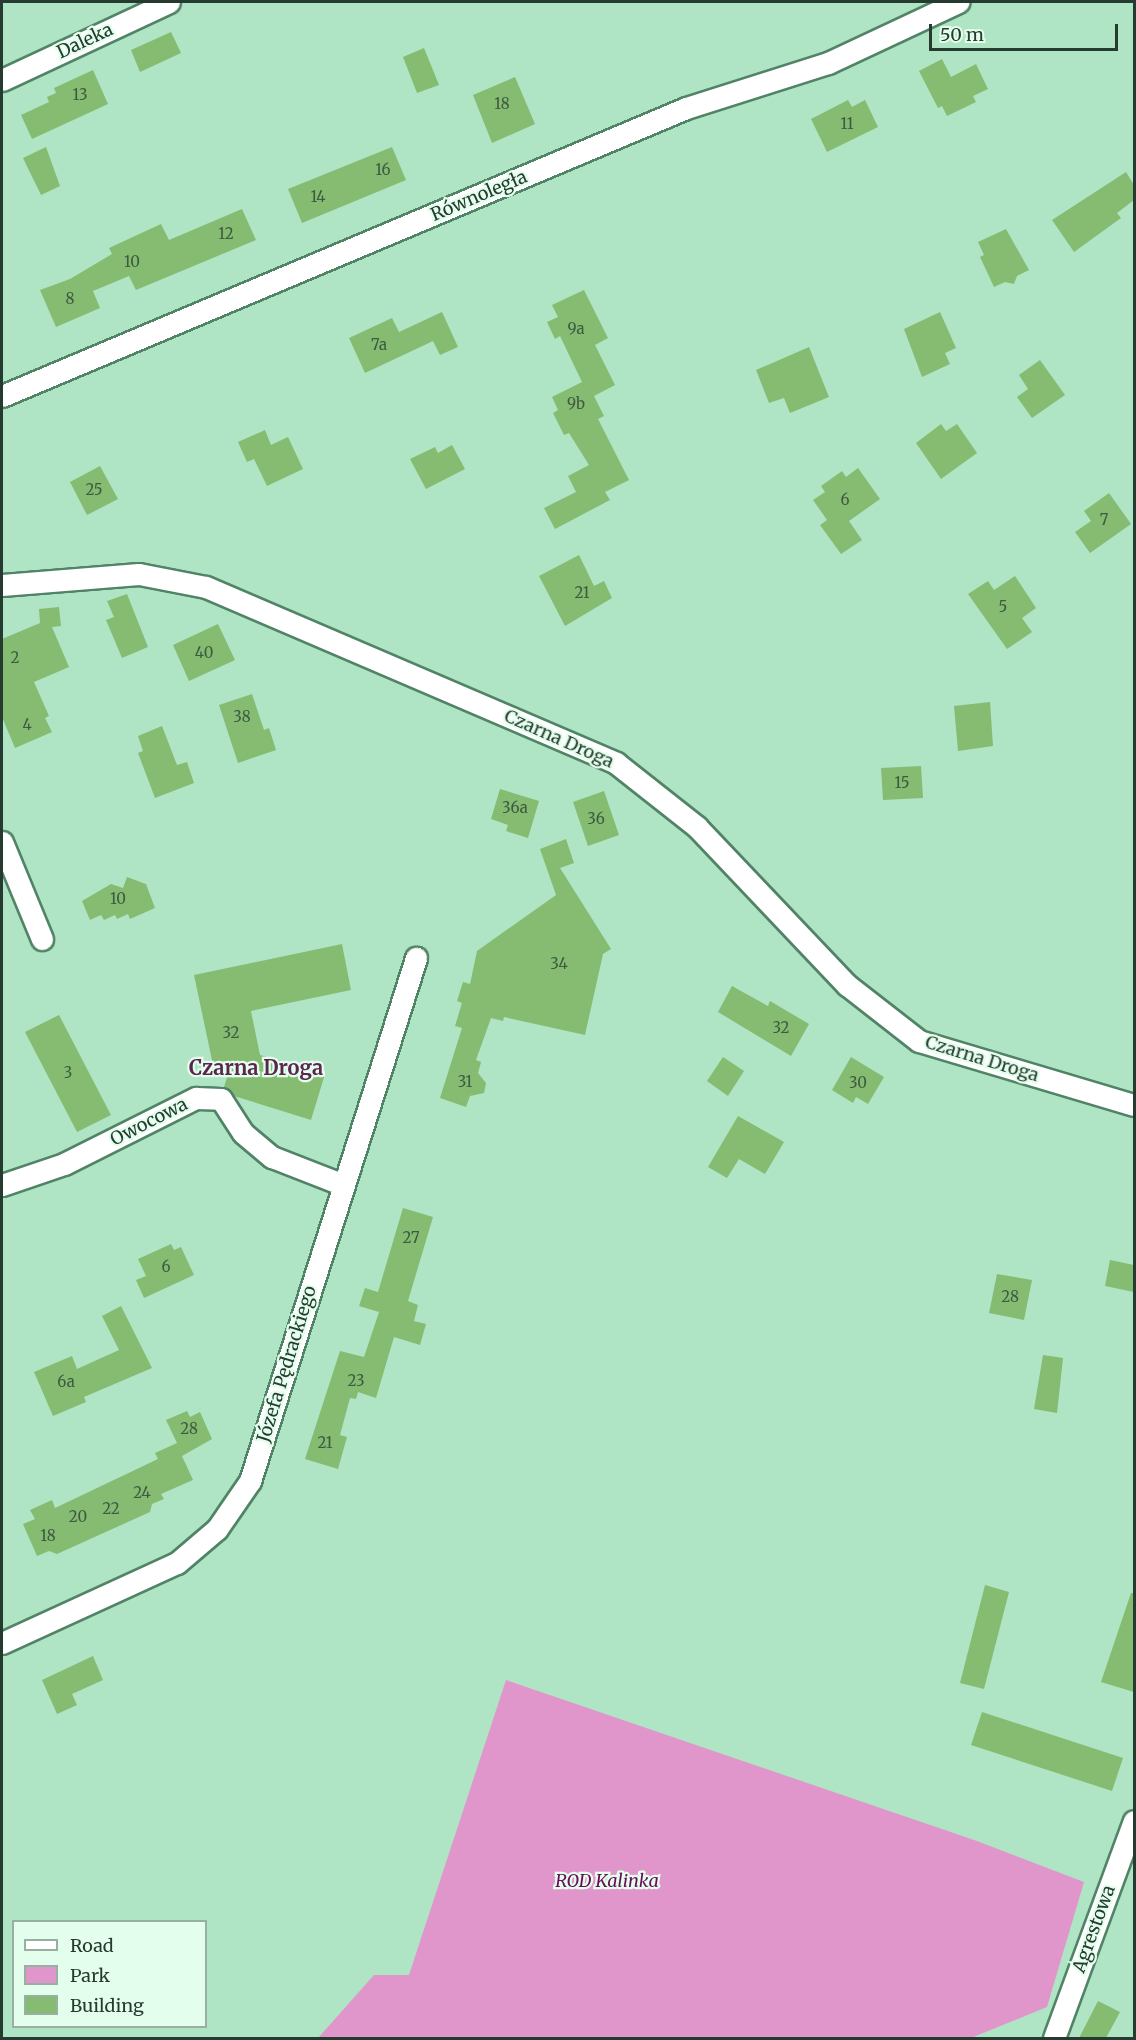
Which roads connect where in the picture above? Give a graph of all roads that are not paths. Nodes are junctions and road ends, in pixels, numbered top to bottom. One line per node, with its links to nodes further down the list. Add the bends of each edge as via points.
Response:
1 (170, 2): 3 (street, Daleka)
2 (958, 2): 4 (street, Równoległa, via 828,63 686,108)
3 (2, 80)
4 (2, 396)
5 (2, 585): 9 (street, Czarna Droga, via 139,574 206,586 616,763 697,827 847,985 919,1041)
6 (2, 842): 7 (street)
7 (42, 939)
8 (416, 958): 11 (street, Józefa Pędrackiego)
9 (1134, 1105)
10 (2, 1185): 11 (street, Owocowa, via 64,1164 196,1098 222,1099 243,1133 272,1157)
11 (344, 1185): 12 (street, Józefa Pędrackiego, via 250,1481 218,1529 177,1563)
12 (2, 1643)
13 (1134, 1821): 14 (street, Agrestowa)
14 (1054, 2038)

